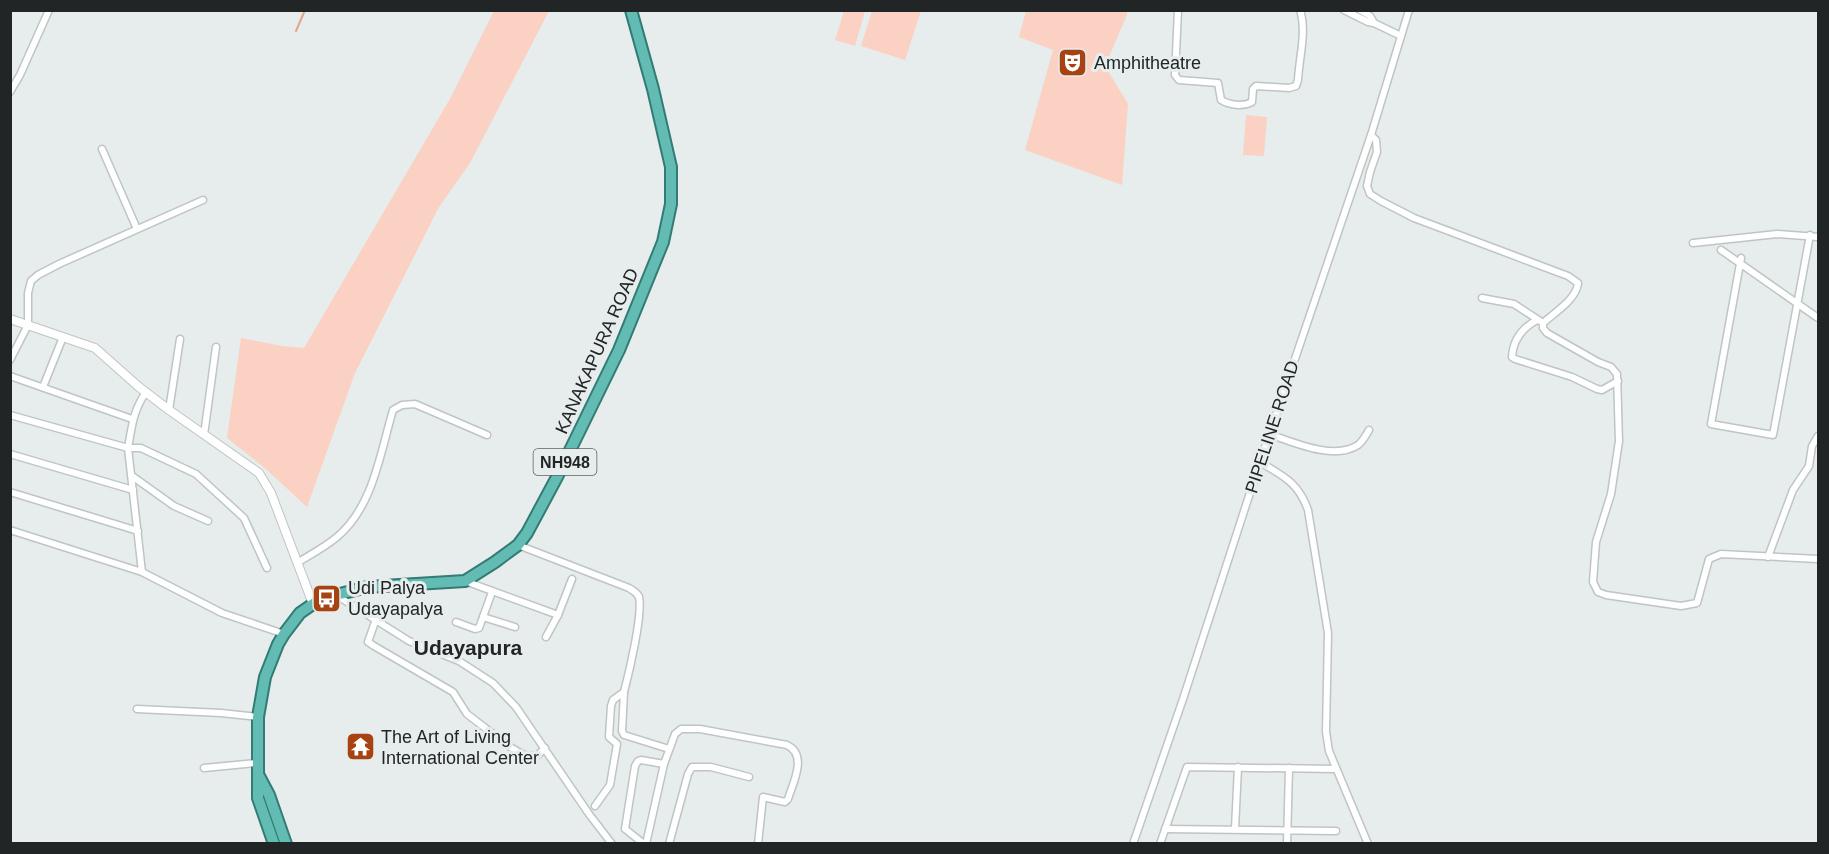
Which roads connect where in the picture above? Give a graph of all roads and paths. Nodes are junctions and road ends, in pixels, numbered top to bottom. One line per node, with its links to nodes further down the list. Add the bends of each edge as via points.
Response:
1 (49, 10): 10 (street)
2 (631, 10): 51 (highway, KANAKAPURA ROAD / NH948, via 670,167 671,204 665,235 619,350 557,477)
3 (1178, 10): 4 (street, via 1175,75 1179,80 1218,83 1221,100 1226,104 1247,105 1252,102 1256,86 1296,86 1302,35)
4 (1300, 10)
5 (1344, 10): 8 (street)
6 (1360, 10): 8 (street)
7 (1409, 10): 9 (street, PIPELINE ROAD)
8 (1374, 22): 9 (street)
9 (1401, 36): 11 (street, PIPELINE ROAD)
10 (10, 92)
11 (1371, 135): 24 (street, via 1376,140 1377,152 1367,186 1370,194 1414,218 1578,283 1572,297); 38 (street, PIPELINE ROAD)
12 (102, 149): 14 (street)
13 (202, 200): 14 (street)
14 (137, 229): 25 (street, via 38,275 28,292)
15 (1810, 236): 16 (street); 17 (street, via 1777,234); 21 (street)
16 (1818, 237)
17 (1693, 243)
18 (1721, 250): 19 (street)
19 (1740, 261): 21 (street); 21 (street, via 1711,424 1773,435)
20 (1482, 298): 24 (street, via 1514,304)
21 (1797, 304): 22 (street)
22 (1818, 318)
23 (10, 319): 25 (street)
24 (1540, 321): 31 (street, via 1547,333 1611,367); 31 (street, via 1517,336 1512,357 1597,389)
25 (28, 325): 26 (street); 29 (street)
26 (63, 337): 32 (street); 33 (street, via 95,348)
27 (180, 339): 34 (street)
28 (216, 347): 39 (street)
29 (10, 360)
30 (10, 376): 32 (street)
31 (1618, 381): 52 (street, via 1619,441 1611,494 1596,542 1593,582 1598,592 1681,606 1696,603 1709,559 1720,554)
32 (43, 387): 36 (street)
33 (146, 392): 34 (street); 36 (street)
34 (169, 410): 39 (street)
35 (10, 415): 42 (street)
36 (132, 419): 42 (street)
37 (1369, 429): 38 (street, via 1356,446 1340,451 1311,448)
38 (1269, 434): 44 (street, PIPELINE ROAD)
39 (204, 435): 54 (street, via 259,473 271,493)
40 (487, 435): 54 (street, via 416,404 402,405 393,411 368,495 356,516 337,537)
41 (1818, 436): 52 (street, via 1809,466 1793,490)
42 (128, 448): 45 (street); 55 (street, via 141,448 196,474 244,518)
43 (10, 454): 46 (street)
44 (1260, 462): 79 (street, via 1292,482 1303,495 1308,510 1328,633 1326,732); 92 (street, PIPELINE ROAD)
45 (132, 476): 46 (street); 48 (street, via 164,501)
46 (133, 490): 50 (street)
47 (10, 492): 50 (street)
48 (208, 521)
49 (10, 530): 56 (street)
50 (138, 531): 56 (street)
51 (518, 544): 58 (highway, KANAKAPURA ROAD / NH948); 69 (street, via 637,593 639,612)
52 (1768, 556): 53 (street)
53 (1818, 559)
54 (297, 563): 61 (street)
55 (267, 568)
56 (142, 572): 67 (street, via 222,613)
57 (572, 579): 62 (street)
58 (465, 581): 59 (street); 60 (highway, KANAKAPURA ROAD / NH948, via 368,588)
59 (492, 592): 62 (street); 63 (street)
60 (336, 595): 61 (highway, KANAKAPURA ROAD / NH948); 64 (street)
61 (313, 604): 67 (highway, KANAKAPURA ROAD / NH948, via 300,613)
62 (558, 615): 68 (street)
63 (483, 617): 65 (street, via 475,629); 66 (street)
64 (375, 619): 72 (street, via 409,641 459,661 493,683); 72 (street, via 368,642 453,692 467,714 510,747 531,756)
65 (456, 622)
66 (515, 627)
67 (284, 634): 71 (highway, KANAKAPURA ROAD / NH948, via 265,677)
68 (546, 637)
69 (624, 692): 73 (street, via 624,735); 81 (street, via 611,706 609,737 617,744 610,784)
70 (137, 709): 71 (street)
71 (258, 717): 77 (highway, KANAKAPURA ROAD / NH948)
72 (545, 748): 88 (street)
73 (669, 749): 74 (street); 91 (street, via 675,734 690,728 792,747 798,759 788,799 785,802 763,797)
74 (664, 764): 89 (street); 89 (street, via 638,760 635,766 625,828)
75 (1238, 767): 78 (street); 82 (street, via 1187,767); 83 (street)
76 (204, 768): 77 (street)
77 (257, 768): 86 (highway, KANAKAPURA ROAD / NH948, via 258,798); 87 (highway, KANAKAPURA ROAD / NH948)
78 (1288, 768): 79 (street); 84 (street)
79 (1336, 769): 95 (street)
80 (749, 777): 90 (street, via 711,767 692,767)
81 (595, 806)
82 (1165, 829): 83 (street); 93 (street)
83 (1235, 829): 84 (street)
84 (1287, 829): 85 (street); 94 (street)
85 (1336, 831)
86 (274, 843)
87 (286, 843)
88 (612, 843)
89 (645, 843)
90 (669, 843)
91 (758, 843)
92 (1133, 843)
93 (1160, 843)
94 (1287, 843)
95 (1368, 843)

